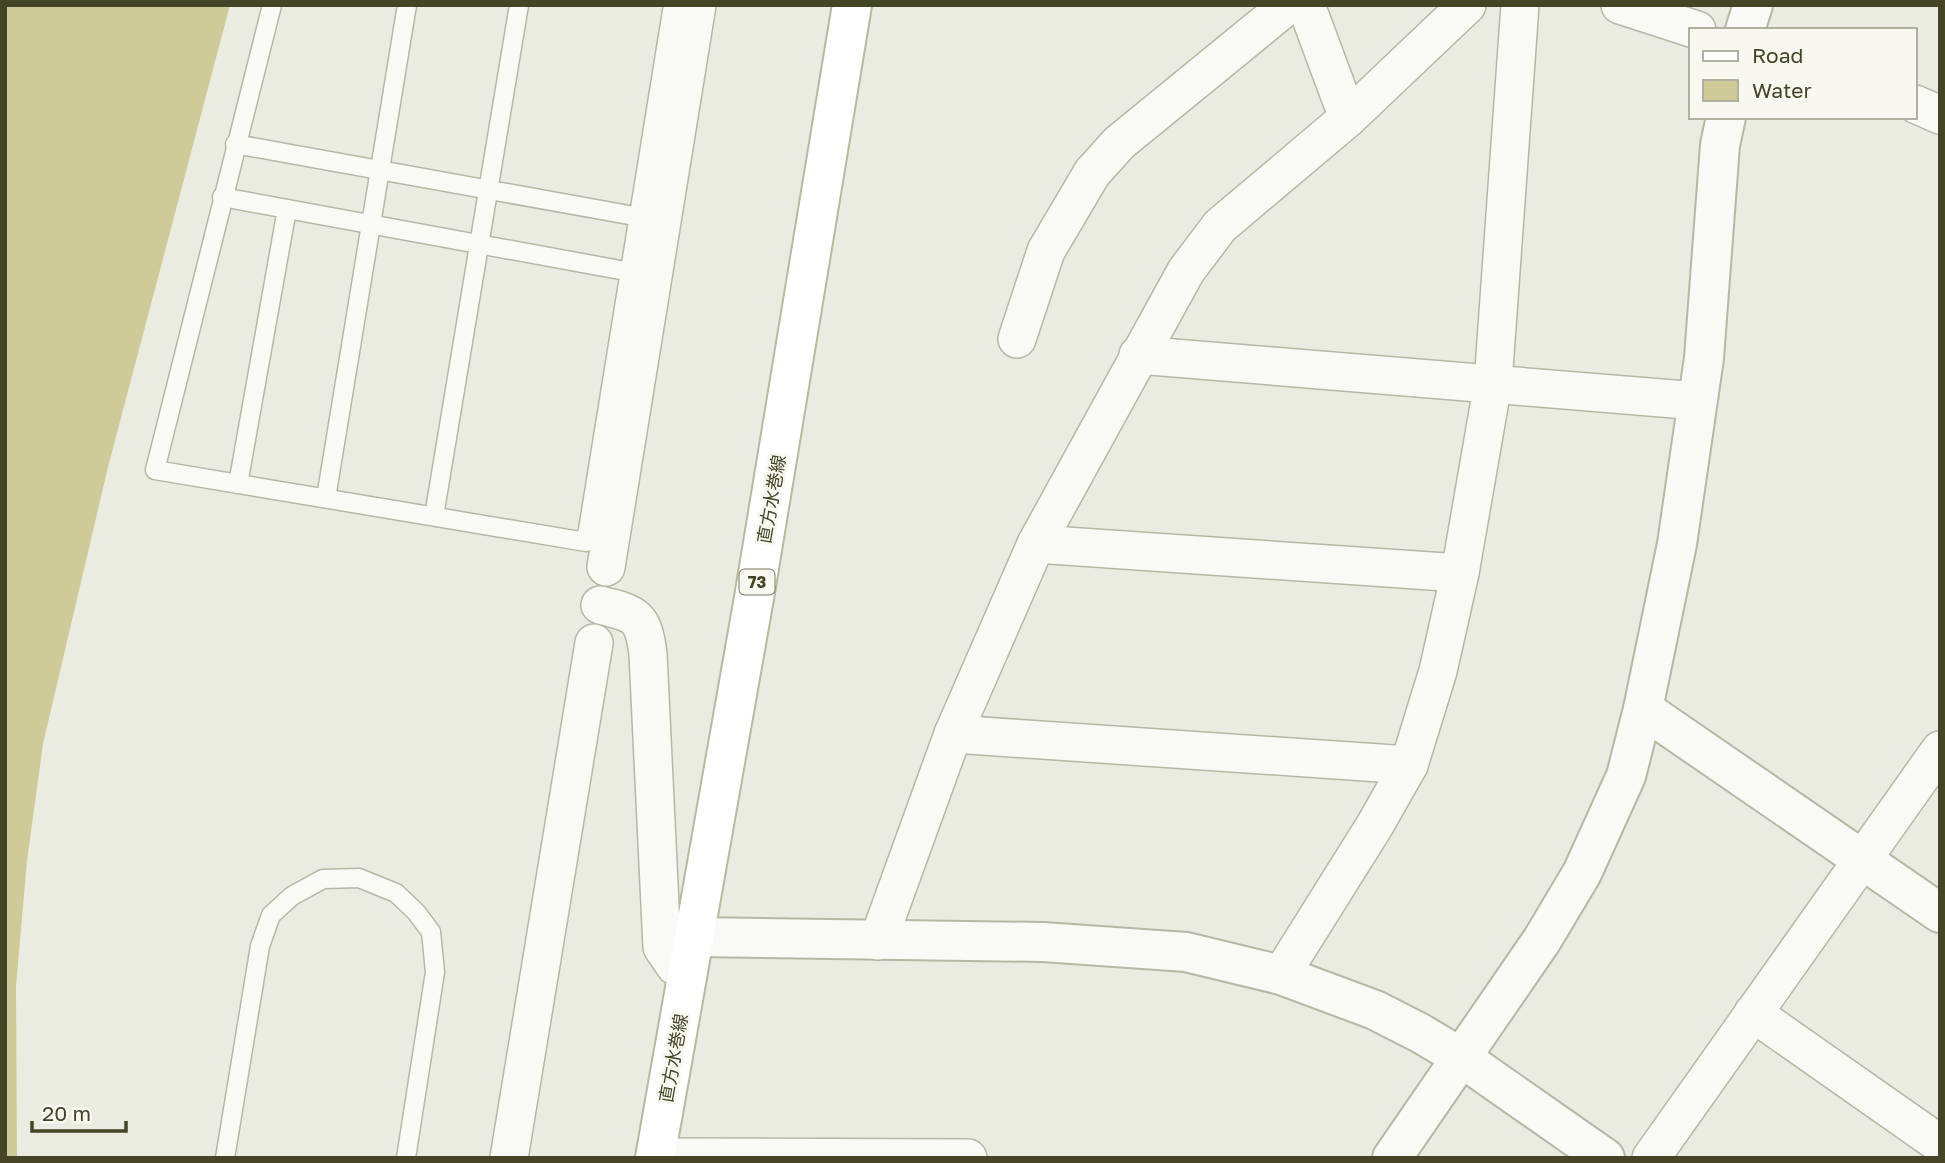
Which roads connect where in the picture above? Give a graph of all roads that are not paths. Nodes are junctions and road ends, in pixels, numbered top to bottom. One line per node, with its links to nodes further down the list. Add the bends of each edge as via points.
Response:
1 (272, 5): 18 (lane)
2 (407, 5): 19 (lane)
3 (519, 5): 20 (lane)
4 (673, 5): 23 (lane)
5 (697, 5): 36 (street)
6 (852, 5): 44 (main road, 直方水巻線 / 73)
7 (1467, 5): 16 (street)
8 (1520, 5): 29 (street)
9 (1620, 5): 12 (street)
10 (1753, 5): 13 (street)
11 (1304, 7): 16 (street); 27 (street, via 1119,143 1093,173 1046,251)
12 (1691, 28)
13 (1746, 28)
14 (1917, 105): 15 (street)
15 (1940, 115)
16 (1348, 118): 28 (street, via 1220,226 1186,271)
17 (1726, 119): 30 (street)
18 (235, 144): 19 (lane); 21 (lane)
19 (380, 170): 20 (lane); 24 (lane)
20 (488, 190): 23 (lane); 25 (lane)
21 (222, 197): 22 (lane); 31 (lane, via 155,470)
22 (287, 209): 24 (lane); 31 (lane)
23 (640, 217): 26 (lane)
24 (371, 224): 25 (lane); 32 (lane)
25 (479, 244): 26 (lane); 33 (lane)
26 (631, 272): 33 (lane, via 586,542)
27 (1017, 339)
28 (1138, 355): 29 (street); 34 (street)
29 (1493, 383): 30 (street); 35 (street)
30 (1698, 401): 37 (street, via 1677,544)
31 (238, 484): 32 (lane)
32 (326, 498): 33 (lane)
33 (434, 516)
34 (1036, 544): 35 (street); 38 (street)
35 (1460, 573): 40 (street, via 1438,671)
36 (600, 605): 44 (street, via 632,613 645,631 662,947 675,966); 52 (street)
37 (1643, 709): 41 (street); 47 (street, via 1626,776 1582,873)
38 (953, 734): 40 (street); 43 (street)
39 (1940, 750): 41 (street)
40 (1409, 765): 45 (street)
41 (1862, 859): 42 (street); 46 (street)
42 (1940, 913)
43 (878, 941): 44 (street); 45 (street, via 1043,942 1186,952)
44 (691, 954): 53 (main road, 直方水巻線 / 73)
45 (1280, 975): 47 (street, via 1375,1010)
46 (1753, 1013): 48 (street); 57 (street)
47 (1462, 1058): 55 (street); 56 (street)
48 (1940, 1144)
49 (896, 1157): 53 (street); 54 (street)
50 (225, 1158): 51 (lane, via 260,946 271,915 292,896 323,879 359,878 396,893 431,932 435,972)
51 (406, 1158)
52 (509, 1158)
53 (655, 1158)
54 (968, 1158)
55 (1392, 1158)
56 (1605, 1158)
57 (1651, 1158)

